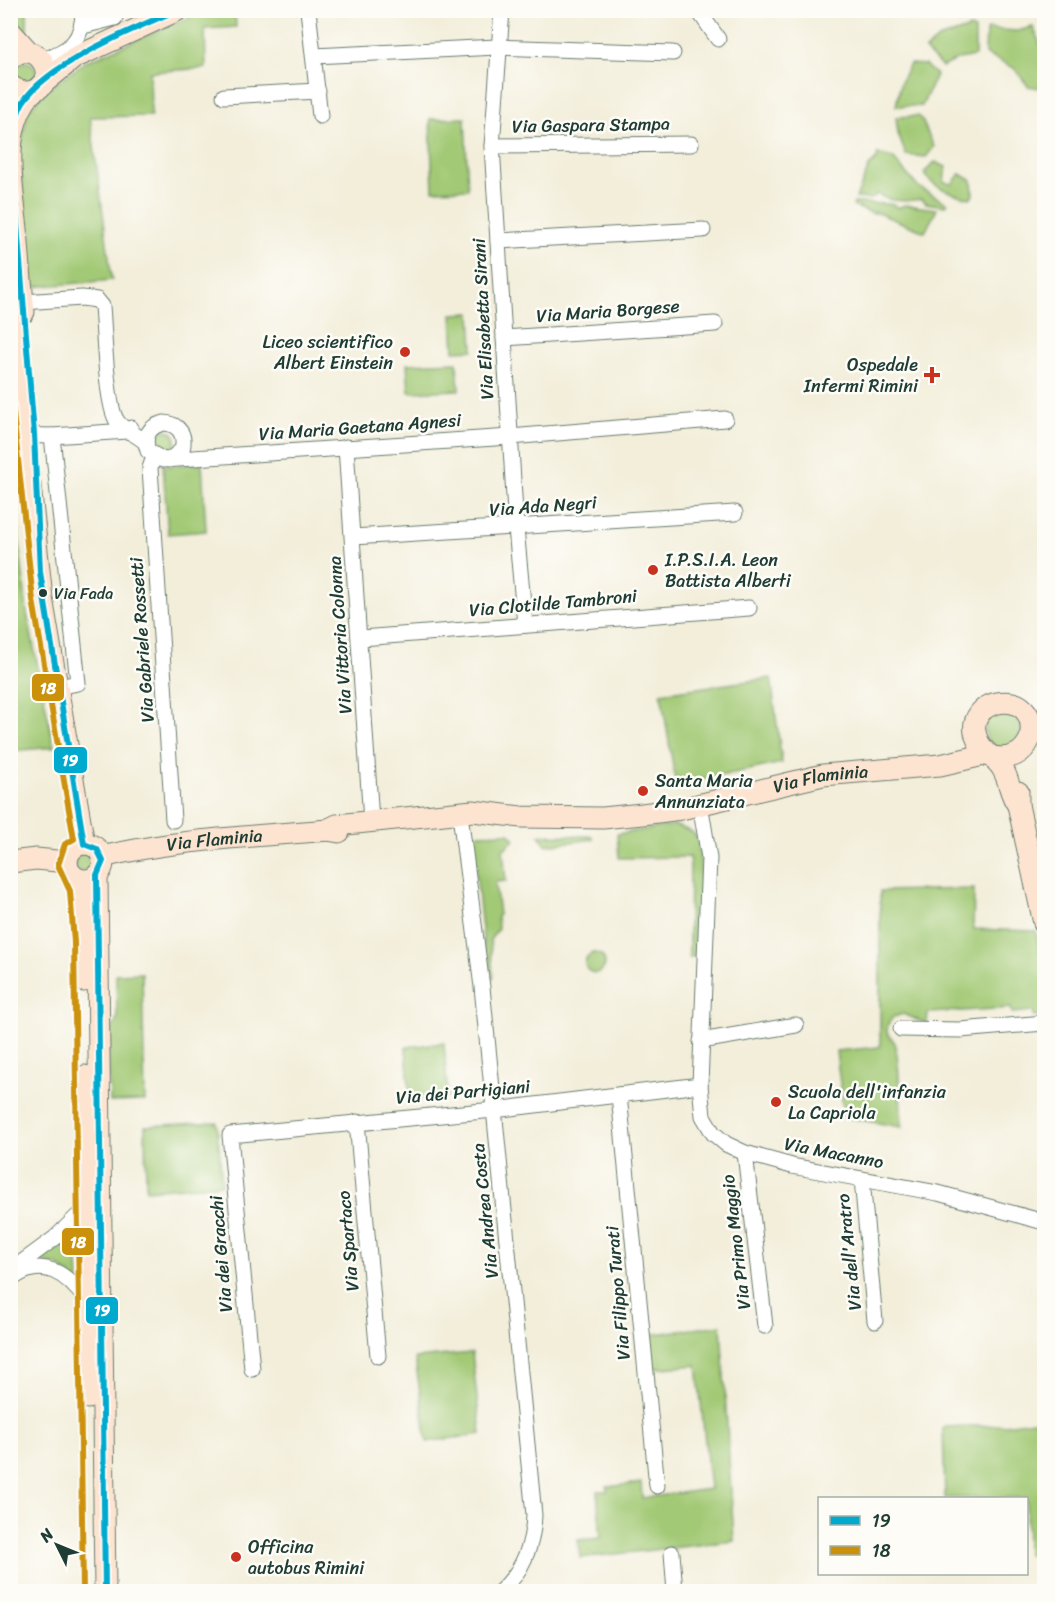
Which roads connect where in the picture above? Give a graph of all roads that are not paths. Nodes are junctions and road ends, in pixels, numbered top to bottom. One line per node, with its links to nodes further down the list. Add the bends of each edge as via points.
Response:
1 (178, 10): 5 (main road)
2 (308, 10): 12 (street)
3 (502, 10): 10 (street, Via Elisabetta Sirani)
4 (698, 10): 9 (street)
5 (151, 16): 15 (main road, via 74,58)
6 (83, 18): 7 (street); 13 (street, via 76,42)
7 (115, 18)
8 (10, 31): 13 (main road)
9 (718, 39)
10 (497, 47): 11 (street); 12 (street); 20 (street, Via Elisabetta Sirani)
11 (673, 53)
12 (314, 56): 16 (street)
13 (21, 57): 15 (main road, via 46,75)
14 (10, 85): 15 (main road, via 23,92)
15 (37, 89): 23 (main road, via 23,102 11,143)
16 (318, 91): 17 (street); 18 (street)
17 (224, 96)
18 (320, 116)
19 (691, 144): 20 (street, Via Gaspara Stampa)
20 (492, 146): 22 (street, Via Elisabetta Sirani)
21 (703, 230): 22 (street)
22 (498, 242): 25 (street, Via Elisabetta Sirani)
23 (17, 298): 28 (street, via 93,298 102,306 112,413); 29 (main road)
24 (715, 324): 25 (street, Via Maria Borgese)
25 (504, 338): 31 (street, Via Elisabetta Sirani)
26 (725, 419): 31 (street, Via Maria Gaetana Agnesi)
27 (154, 426): 28 (street, via 134,426); 30 (street, via 170,423); 32 (street)
28 (127, 431): 29 (street); 32 (street)
29 (30, 435): 36 (street); 37 (main road)
30 (183, 437): 34 (street); 35 (street, via 182,450)
31 (510, 437): 33 (street, Via Maria Gaetana Agnesi); 39 (street, Via Elisabetta Sirani)
32 (146, 443): 35 (street)
33 (346, 447): 34 (street, Via Maria Gaetana Agnesi); 40 (street, Via Vittoria Colonna)
34 (215, 457): 35 (street, Via Maria Gaetana Agnesi)
35 (161, 459): 55 (street, Via Gabriele Rossetti, via 150,468)
36 (60, 508): 37 (street); 41 (street)
37 (35, 513): 42 (main road)
38 (735, 513): 39 (street, Via Ada Negri)
39 (516, 528): 40 (street, Via Ada Negri); 44 (street, Via Elisabetta Sirani)
40 (353, 537): 45 (street, Via Vittoria Colonna)
41 (70, 601): 42 (street); 46 (street, via 78,683)
42 (43, 604): 46 (main road)
43 (749, 608): 44 (street, Via Clotilde Tambroni)
44 (525, 625): 45 (street, Via Clotilde Tambroni)
45 (361, 638): 56 (street, Via Vittoria Colonna)
46 (58, 687): 59 (main road)
47 (1029, 716): 48 (main road, via 1018,705 998,701 984,709); 49 (main road); 51 (main road, via 1032,731)
48 (976, 722): 51 (main road, via 978,743); 52 (main road, Via Flaminia, via 960,748)
49 (1044, 734)
50 (1044, 752): 51 (main road, Via Flaminia)
51 (1005, 754): 52 (main road, Via Flaminia, via 940,765); 61 (main road, via 1012,798 1018,805)
52 (922, 764): 53 (main road, Via Flaminia, via 823,775)
53 (700, 803): 54 (main road, Via Flaminia, via 603,818); 65 (street, Via Macanno, via 709,858)
54 (507, 815): 56 (main road, Via Flaminia, via 473,811); 57 (main road, Via Flaminia)
55 (173, 820)
56 (371, 821): 58 (main road, Via Flaminia)
57 (461, 822): 58 (main road, Via Flaminia, via 338,833); 68 (street, Via Andrea Costa)
58 (327, 830): 59 (main road, Via Flaminia, via 135,849)
59 (83, 861): 60 (main road, Via Flaminia); 73 (main road); 83 (main road)
60 (10, 862)
61 (1044, 923)
62 (1044, 1023): 64 (street, via 960,1030)
63 (796, 1025): 65 (street)
64 (901, 1029)
65 (701, 1041): 66 (street, Via Macanno)
66 (700, 1085): 67 (street, Via dei Partigiani); 71 (street, Via Macanno, via 703,1116 713,1132)
67 (619, 1095): 68 (street, Via dei Partigiani); 82 (street, Via Filippo Turati)
68 (494, 1110): 69 (street, Via dei Partigiani); 85 (street, Via Andrea Costa, via 534,1515 534,1531 523,1562)
69 (357, 1122): 70 (street, Via dei Partigiani); 80 (street, Via Spartaco)
70 (230, 1135): 81 (street, Via dei Gracchi)
71 (745, 1153): 72 (street, Via Macanno); 79 (street, Via Primo Maggio)
72 (862, 1179): 74 (street, Via Macanno, via 938,1193); 78 (street, Via dell'Aratro)
73 (85, 1209): 75 (street, via 55,1238); 77 (main road)
74 (1044, 1222)
75 (10, 1271)
76 (10, 1280): 77 (street, via 22,1271 39,1267 56,1270)
77 (86, 1300): 83 (main road)
78 (875, 1321)
79 (765, 1326)
80 (378, 1356)
81 (252, 1369)
82 (657, 1486)
83 (98, 1544): 86 (main road); 87 (main road)
84 (672, 1553): 88 (street)
85 (503, 1591)
86 (92, 1592)
87 (105, 1592)
88 (675, 1592)

